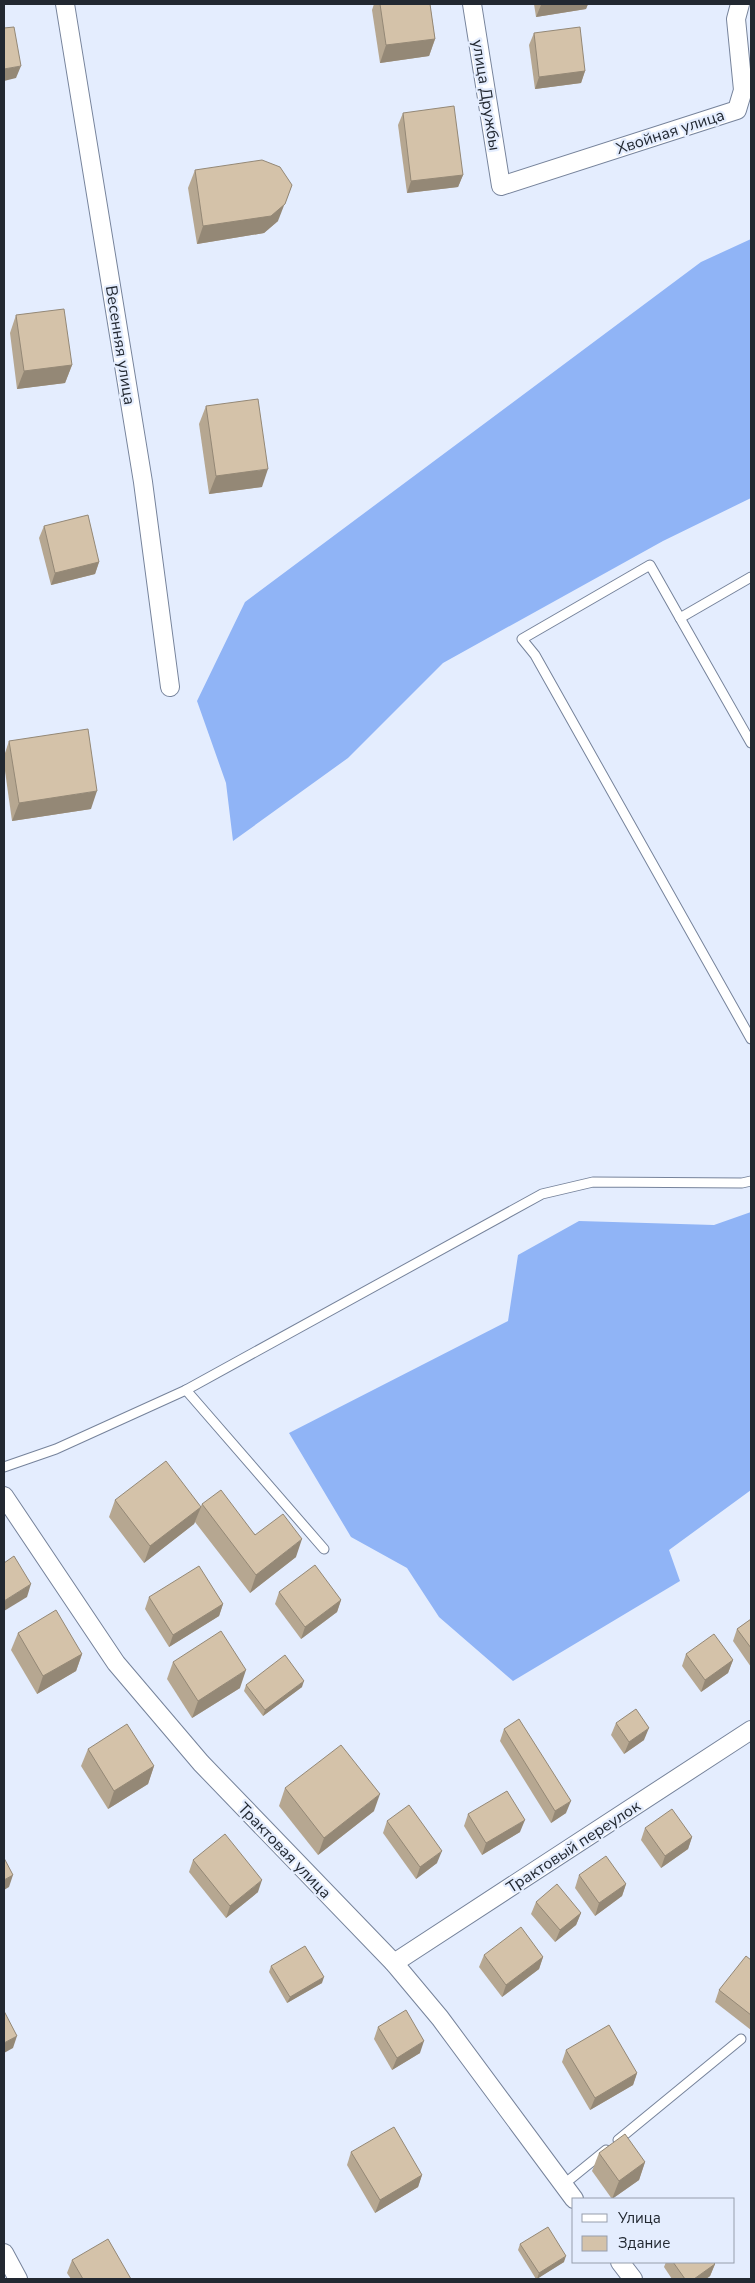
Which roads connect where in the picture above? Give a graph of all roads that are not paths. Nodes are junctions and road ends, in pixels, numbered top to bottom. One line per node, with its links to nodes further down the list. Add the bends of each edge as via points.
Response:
1 (65, 4): 7 (street, Весенняя улица, via 143,482)
2 (472, 4): 4 (street, улица Дружбы)
3 (740, 4): 4 (street, Хвойная улица, via 736,19 743,90 737,110)
4 (501, 186)
5 (751, 577): 6 (lane)
6 (680, 618): 8 (lane); 9 (lane, via 650,565 522,639 535,655)
7 (170, 687)
8 (751, 743)
9 (751, 1039)
10 (751, 1181): 11 (lane, via 592,1182 542,1194)
11 (186, 1390): 12 (lane, via 56,1449); 14 (lane)
12 (4, 1467)
13 (4, 1496): 16 (street, Трактовая улица, via 116,1663 202,1763)
14 (324, 1549)
15 (751, 1730): 16 (street, Трактовый переулок)
16 (394, 1963): 18 (street, Трактовая улица, via 440,2018)
17 (741, 2039): 18 (lane)
18 (563, 2185): 19 (street, Трактовая улица)
19 (573, 2198)
20 (4, 2253): 22 (street)
21 (621, 2263): 23 (street)
22 (18, 2279)
23 (633, 2279)

